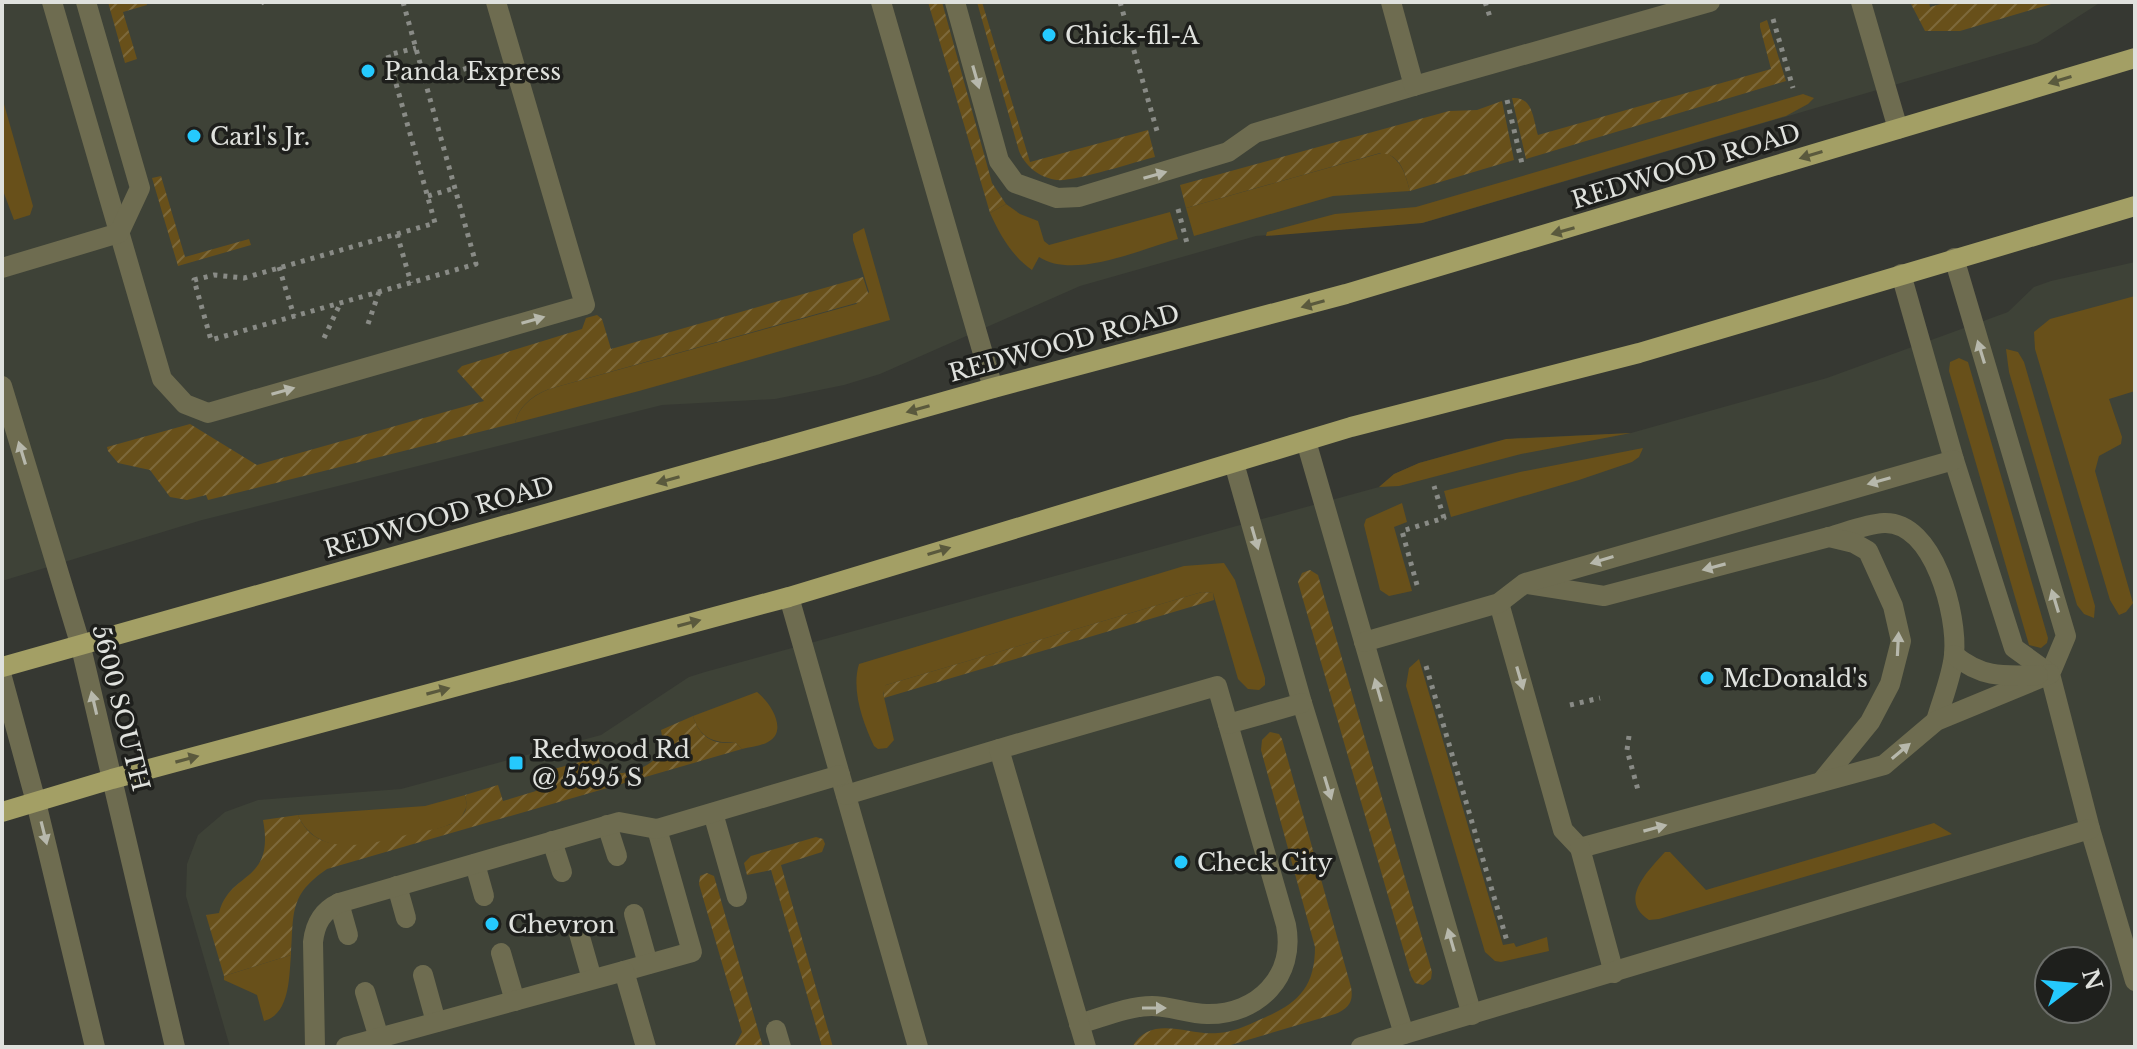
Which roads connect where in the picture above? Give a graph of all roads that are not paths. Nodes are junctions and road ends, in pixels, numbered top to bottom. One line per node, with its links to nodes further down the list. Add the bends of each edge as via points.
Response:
1 (52, 2): 13 (street)
2 (86, 2): 13 (street, via 140,188)
3 (496, 2): 13 (street, one-way to 3, via 162,379 185,404 208,413 585,305)
4 (881, 2): 18 (street)
5 (955, 2): 10 (street, one-way to 10, via 999,161 1015,183 1057,198 1079,197 1228,152 1255,133)
6 (1391, 2): 10 (street)
7 (1710, 2): 10 (street)
8 (1861, 2): 11 (street)
9 (2135, 58): 11 (main road, REDWOOD ROAD, one-way to 11)
10 (1414, 86)
11 (1898, 129): 18 (main road, REDWOOD ROAD, one-way to 18, via 1346,294)
12 (2135, 206): 14 (main road)
13 (119, 233): 15 (street)
14 (1954, 258): 16 (main road); 30 (street, one-way to 14, via 2066,636)
15 (2, 268)
16 (1901, 274): 19 (main road, via 1639,353); 20 (street)
17 (2, 386): 27 (street, 5600 SOUTH, one-way to 17)
18 (993, 388): 27 (main road, REDWOOD ROAD, one-way to 27)
19 (1306, 441): 21 (main road); 26 (street)
20 (1954, 460): 23 (street, one-way to 23); 30 (street, via 2014,648)
21 (1234, 463): 24 (main road, one-way to 21); 32 (street, one-way to 32)
22 (1829, 537): 23 (street, one-way to 23, via 1604,596); 28 (street, via 1886,523 1921,539 1942,581); 37 (street, one-way to 22, via 1870,722 1890,684 1901,641 1893,606 1868,551)
23 (1525, 583): 25 (street)
24 (789, 597): 36 (main road, one-way to 24); 38 (street)
25 (1499, 603): 26 (street); 46 (street, one-way to 46, via 1563,830)
26 (1364, 642): 67 (street, one-way to 26)
27 (80, 643): 29 (main road, REDWOOD ROAD); 36 (street, 5600 SOUTH, one-way to 27)
28 (1954, 655): 30 (street, via 1971,669 1999,676); 33 (street)
29 (2, 667)
30 (2050, 674): 33 (street); 44 (street)
31 (2, 677): 39 (street)
32 (1302, 703): 34 (street); 70 (street, one-way to 70)
33 (1936, 721): 37 (street, one-way to 33, via 1884,765)
34 (1228, 724): 35 (street, via 1217,686); 69 (street, one-way to 34, via 1150,1006 1229,1012 1253,1002 1285,968 1286,925)
35 (999, 749): 38 (street); 69 (street)
36 (112, 779): 39 (main road); 73 (street, 5600 SOUTH)
37 (1821, 782): 46 (street, one-way to 37)
38 (843, 785): 41 (street); 77 (street)
39 (36, 802): 40 (main road); 72 (street, one-way to 72)
40 (2, 812)
41 (713, 813): 43 (street); 52 (street)
42 (607, 825): 43 (street); 45 (street); 47 (street)
43 (657, 829): 59 (street, via 692,952)
44 (2090, 829): 61 (street); 64 (street)
45 (552, 841): 48 (street); 49 (street)
46 (1580, 848): 61 (street)
47 (617, 856)
48 (475, 864): 50 (street); 51 (street)
49 (562, 872)
50 (397, 886): 53 (street); 55 (street)
51 (484, 896)
52 (737, 897)
53 (339, 903): 57 (street); 74 (street, via 328,908 314,929)
54 (634, 914): 59 (street)
55 (406, 918)
56 (578, 930): 63 (street)
57 (348, 935)
58 (501, 953): 66 (street)
59 (648, 964): 60 (street)
60 (624, 971): 63 (street); 76 (street)
61 (1614, 973): 67 (street)
62 (423, 975): 68 (street)
63 (592, 979): 66 (street)
64 (2135, 981)
65 (365, 992): 71 (street)
66 (515, 1001): 68 (street)
67 (1472, 1015): 70 (street)
68 (436, 1022): 71 (street)
69 (1079, 1024): 78 (street)
70 (1404, 1034): 79 (street)
71 (379, 1038): 75 (street)
72 (95, 1047)
73 (175, 1047)
74 (315, 1047)
75 (346, 1047)
76 (646, 1047)
77 (918, 1047)
78 (1086, 1047)
79 (1361, 1047)

